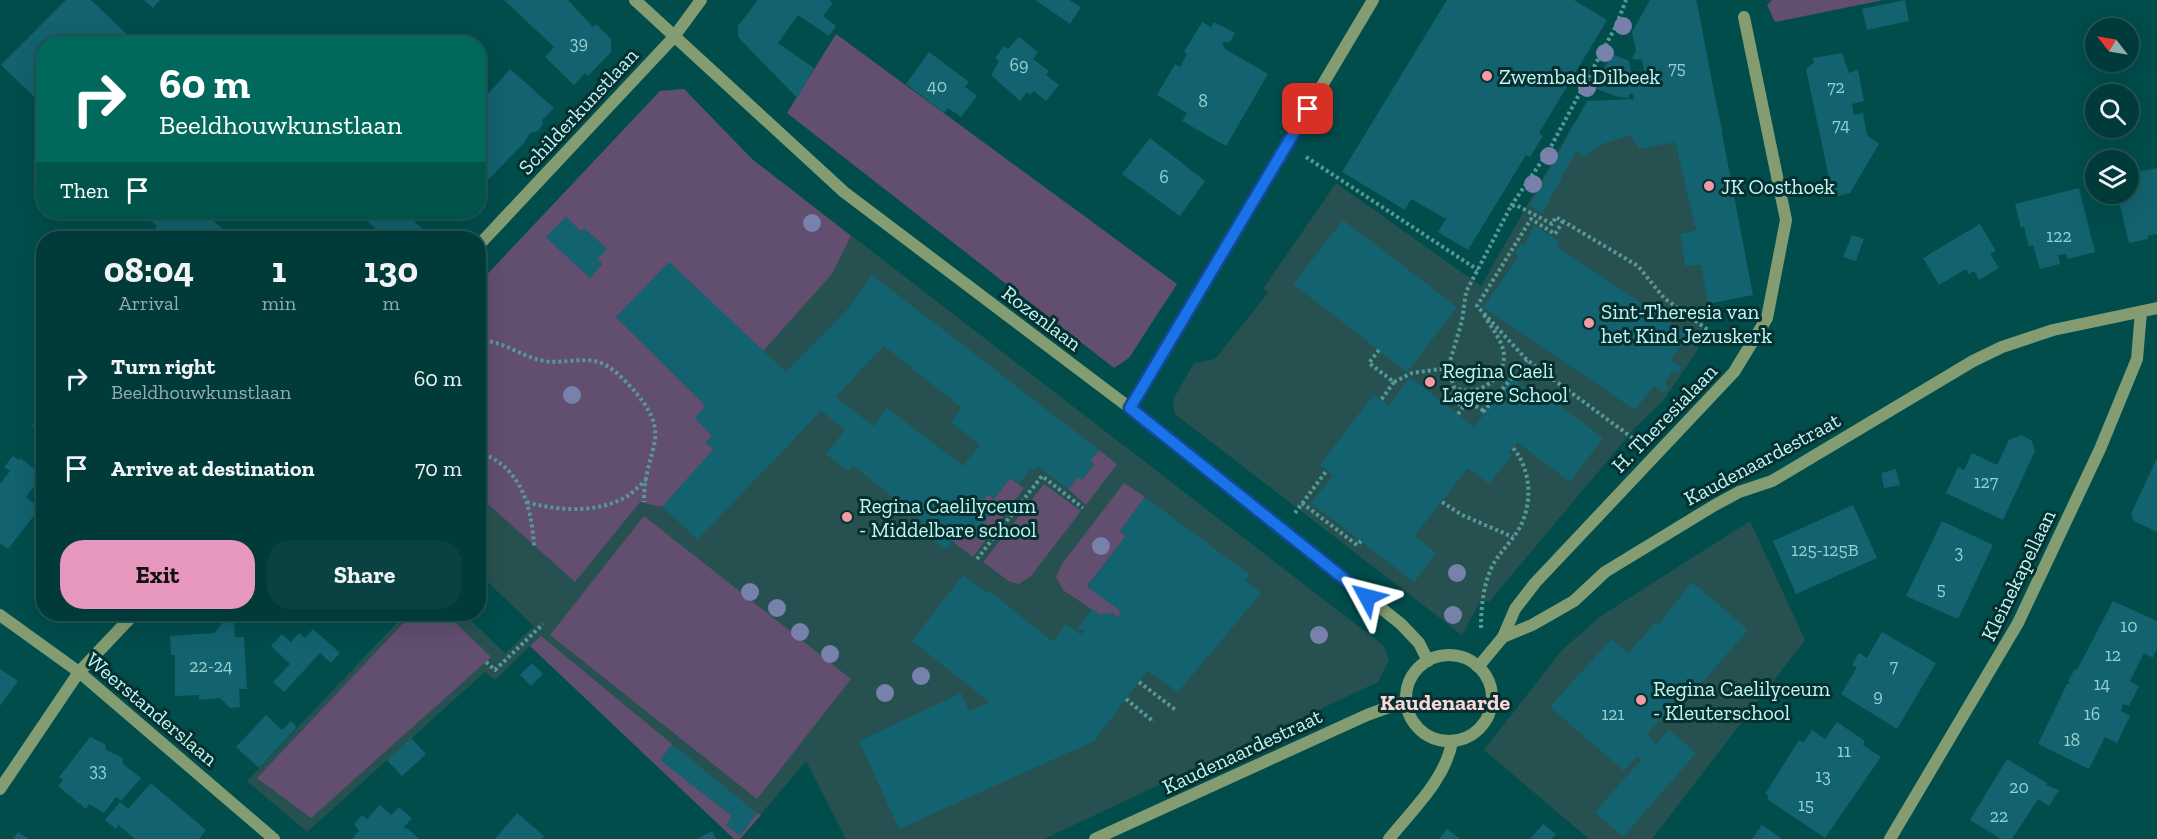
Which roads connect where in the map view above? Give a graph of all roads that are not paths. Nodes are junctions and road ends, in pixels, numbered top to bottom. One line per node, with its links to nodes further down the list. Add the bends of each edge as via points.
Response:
1 (634, 0): 5 (street, Rozenlaan)
2 (701, 0): 5 (street, Schilderkunstlaan)
3 (1373, 0): 9 (street)
4 (1744, 17): 12 (street, H. Theresialaan, via 1786,220 1767,318 1734,372 1535,583 1515,609)
5 (673, 38): 6 (street, Schilderkunstlaan); 9 (street, Rozenlaan, via 844,192)
6 (486, 237)
7 (2157, 308): 8 (street, Kaudenaardestraat)
8 (2141, 312): 12 (street, Kaudenaardestraat, via 2042,333 1973,361 1772,481 1715,505 1605,572 1574,601); 22 (street, Kleinekapellaan, via 2137,359 2100,449 2018,623)
9 (1130, 408): 13 (street, Rozenlaan, via 1401,624 1419,643)
10 (0, 615): 15 (street, Weerstanderslaan)
11 (127, 621): 15 (street)
12 (1503, 637): 14 (street, Kaudenaardestraat)
13 (1428, 661): 14 (street, via 1458,656); 16 (street, via 1411,678)
14 (1478, 667): 17 (street, via 1491,689 1492,704 1479,730)
15 (79, 672): 18 (street); 19 (street, Weerstanderslaan)
16 (1406, 701): 17 (street, via 1416,726 1432,738); 20 (street, Kaudenaardestraat, via 1367,715)
17 (1452, 742): 21 (street, via 1442,773)
18 (0, 789)
19 (274, 839)
20 (1095, 839)
21 (1389, 839)
22 (1890, 839)

